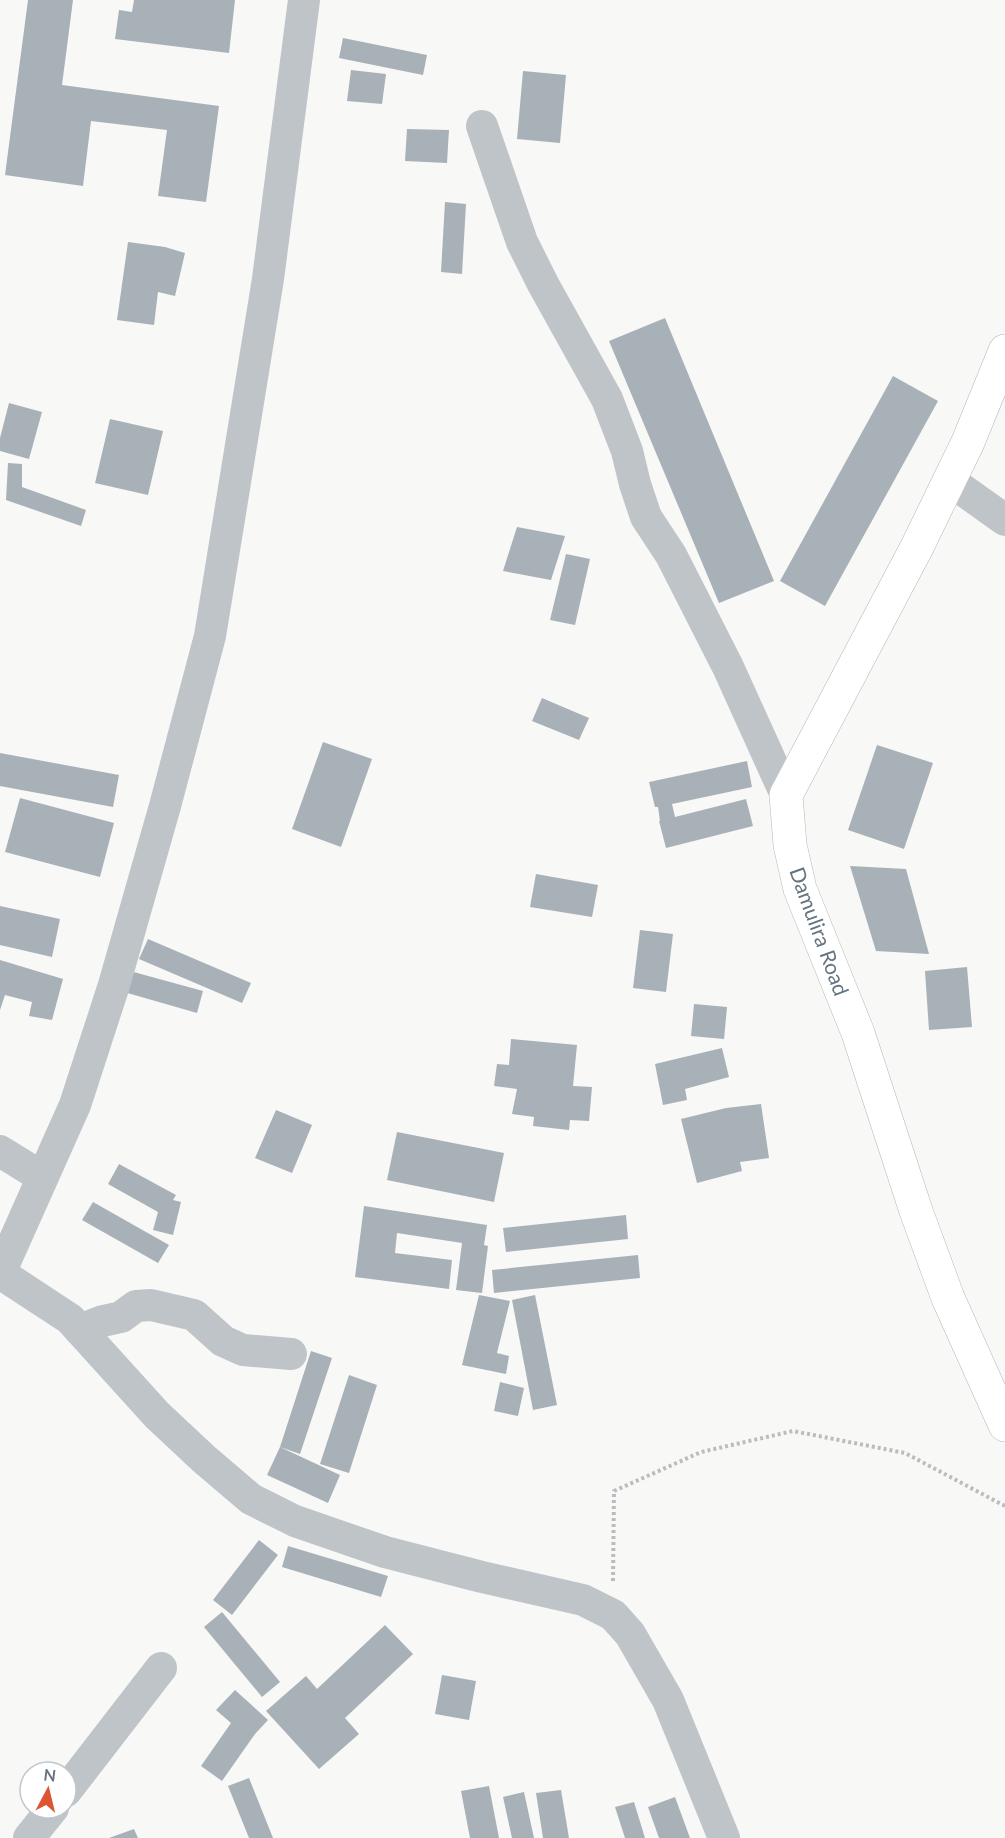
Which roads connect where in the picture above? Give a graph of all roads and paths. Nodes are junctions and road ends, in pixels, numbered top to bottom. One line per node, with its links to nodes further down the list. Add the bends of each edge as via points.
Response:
1 (304, 0): 8 (street, via 267,279 210,636 114,985 75,1105)
2 (482, 126): 6 (street, via 522,242 607,399 646,517 671,555 723,657)
3 (1005, 351): 4 (street)
4 (949, 480): 5 (street); 6 (street)
5 (1005, 520)
6 (786, 795): 11 (street, Damulira Road, via 790,845 800,889 858,1033 948,1298)
7 (0, 1151): 8 (street)
8 (42, 1177): 9 (street, via 0,1273 70,1319)
9 (80, 1330): 10 (street, via 121,1317 136,1306 152,1305 194,1315 223,1341 243,1350); 13 (street, via 157,1415 251,1499 295,1521 385,1552 583,1600)
10 (291, 1354)
11 (1005, 1425)
12 (1005, 1506): 13 (path, via 905,1453 793,1431 701,1452 614,1491)
13 (613, 1615): 18 (street, via 630,1634 668,1700)
14 (161, 1668): 15 (street)
15 (78, 1775)
16 (43, 1820): 17 (street)
17 (29, 1838)
18 (724, 1838)

